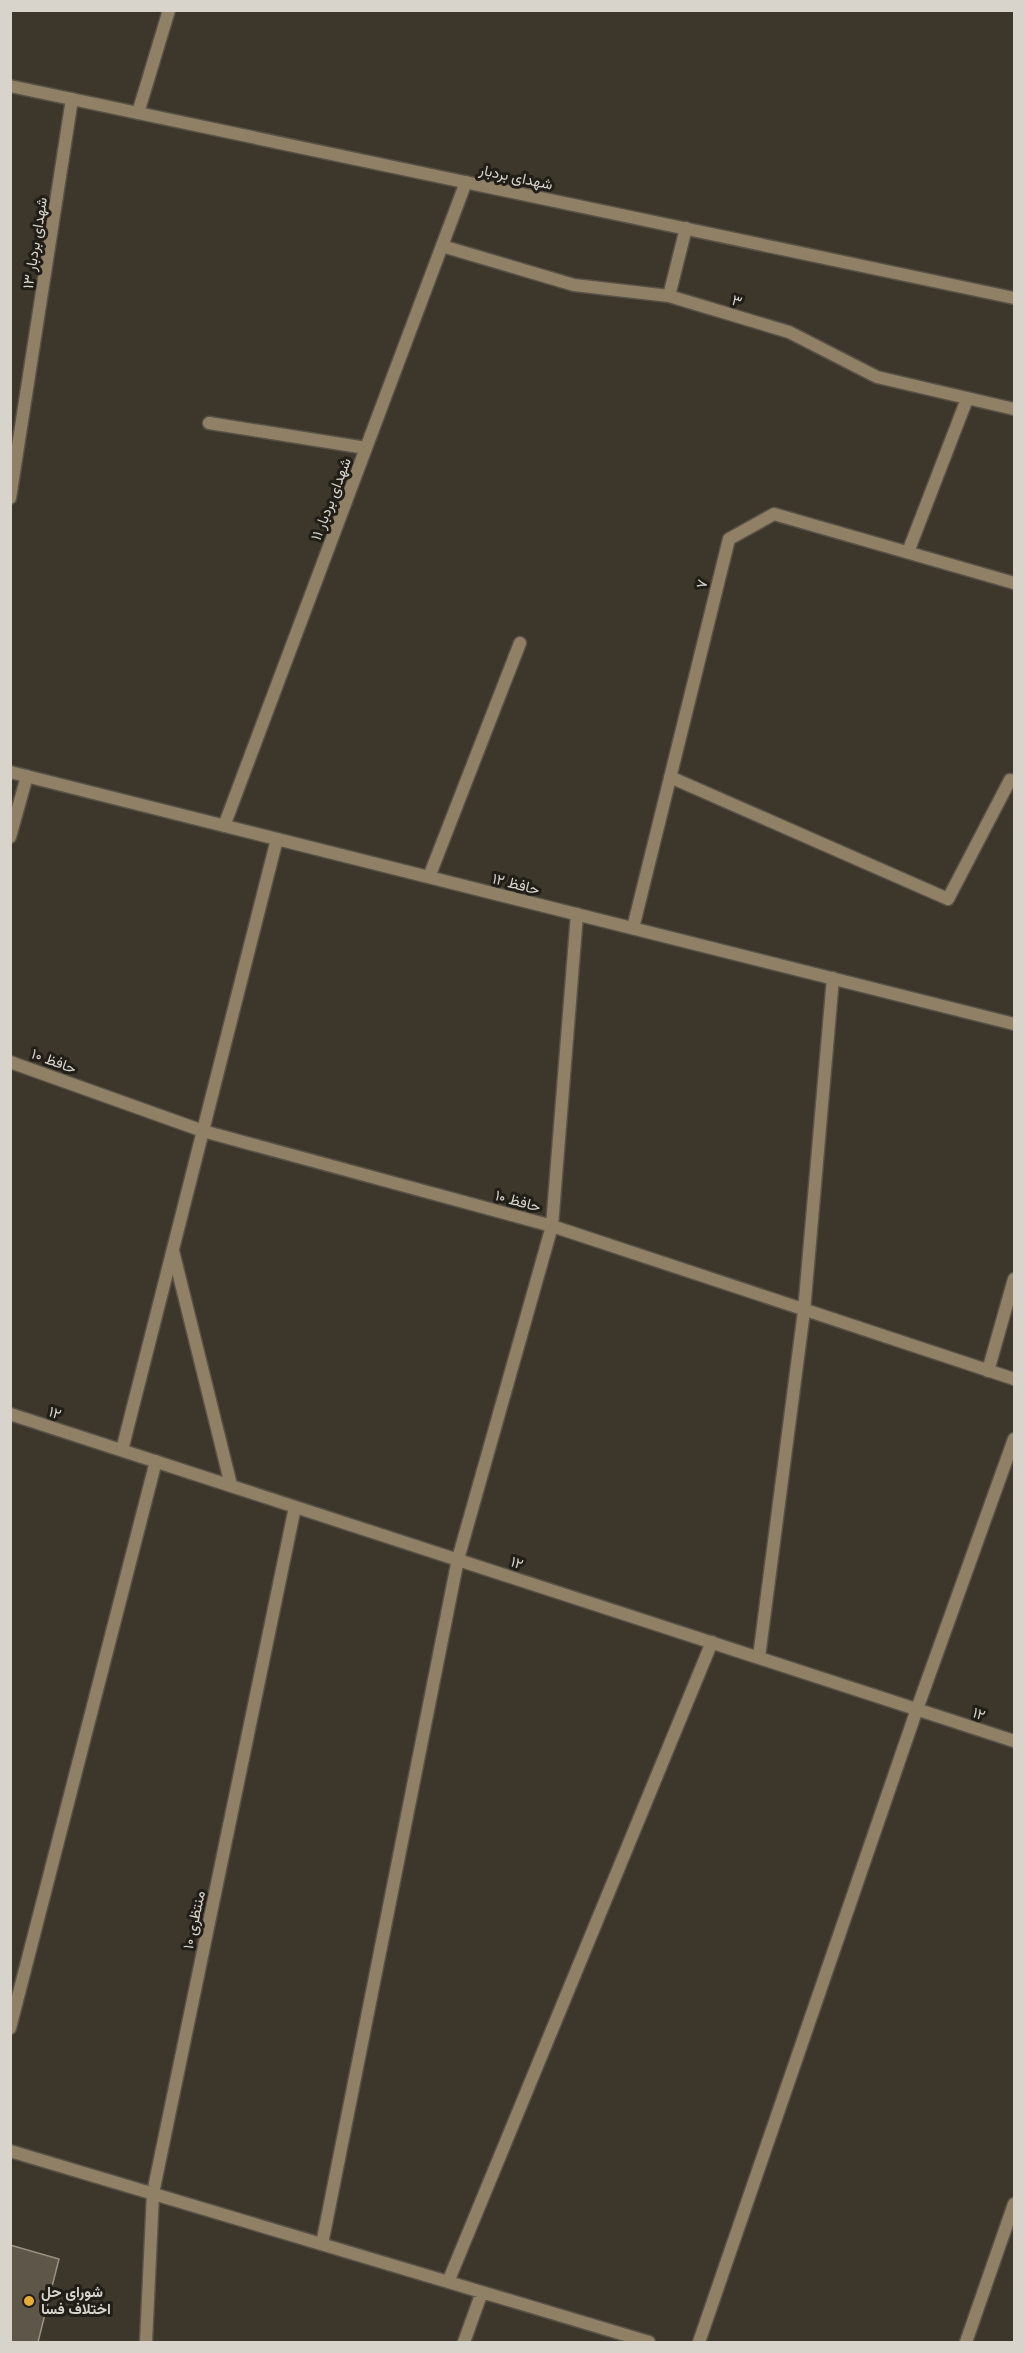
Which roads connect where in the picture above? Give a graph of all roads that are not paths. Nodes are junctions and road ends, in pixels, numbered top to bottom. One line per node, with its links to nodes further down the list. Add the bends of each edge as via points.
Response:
1 (169, 10): 4 (street)
2 (10, 86): 3 (street, شهدای بردبار)
3 (72, 99): 4 (street, شهدای بردبار); 14 (street, شهدای بردبار ۱۳)
4 (138, 113): 5 (street, شهدای بردبار)
5 (466, 182): 6 (street, شهدای بردبار); 7 (street, شهدای بردبار ۱۱)
6 (686, 228): 8 (street); 9 (street, شهدای بردبار)
7 (442, 246): 8 (street, ۳, via 574,285); 13 (street, شهدای بردبار ۱۱)
8 (669, 296): 10 (street, ۳, via 789,332 877,377)
9 (1014, 298)
10 (967, 399): 11 (street, ۳); 15 (street)
11 (1014, 409)
12 (208, 423): 13 (street)
13 (366, 448): 22 (street, شهدای بردبار ۱۱)
14 (10, 498)
15 (908, 552): 16 (street, ۷); 20 (street, ۷, via 774,514 729,539)
16 (1014, 582)
17 (520, 643): 25 (street)
18 (10, 772): 19 (street, حافظ ۱۲)
19 (27, 776): 22 (street, حافظ ۱۲); 23 (street)
20 (670, 777): 21 (street, via 948,899 1010,780); 27 (street, ۷)
21 (1014, 781)
22 (224, 826): 24 (street, حافظ ۱۲)
23 (10, 837)
24 (277, 839): 25 (street, حافظ ۱۲); 31 (street)
25 (429, 877): 26 (street, حافظ ۱۲)
26 (577, 914): 27 (street, حافظ ۱۲); 32 (street)
27 (633, 928): 28 (street, حافظ ۱۲)
28 (832, 978): 29 (street, حافظ ۱۲); 35 (street)
29 (1014, 1024)
30 (10, 1062): 31 (street, حافظ ۱۰)
31 (203, 1131): 32 (street, حافظ ۱۰); 33 (street)
32 (552, 1226): 35 (street, حافظ ۱۰); 44 (street)
33 (172, 1250): 40 (street); 42 (street)
34 (1014, 1280): 36 (street)
35 (804, 1311): 36 (street, حافظ ۱۰); 46 (street)
36 (988, 1371): 37 (street, حافظ ۱۰)
37 (1014, 1379)
38 (10, 1414): 40 (street, ۱۲)
39 (1014, 1439): 47 (street)
40 (122, 1450): 41 (street, ۱۲)
41 (156, 1461): 42 (street, ۱۲); 49 (street)
42 (231, 1485): 43 (street, ۱۲)
43 (295, 1507): 44 (street, ۱۲); 51 (street, منتظری ۱۰)
44 (458, 1559): 45 (street, ۱۲); 53 (street)
45 (712, 1642): 46 (street, ۱۲); 54 (street)
46 (759, 1657): 47 (street, ۱۲)
47 (917, 1709): 48 (street, ۱۲); 59 (street)
48 (1014, 1741)
49 (10, 2028)
50 (10, 2151): 51 (street)
51 (153, 2193): 53 (street); 56 (street, منتظری ۱۰)
52 (1014, 2204): 60 (street)
53 (322, 2244): 54 (street)
54 (448, 2283): 55 (street)
55 (482, 2292): 57 (street); 58 (street)
56 (146, 2343)
57 (464, 2343)
58 (649, 2343)
59 (699, 2343)
60 (966, 2343)

